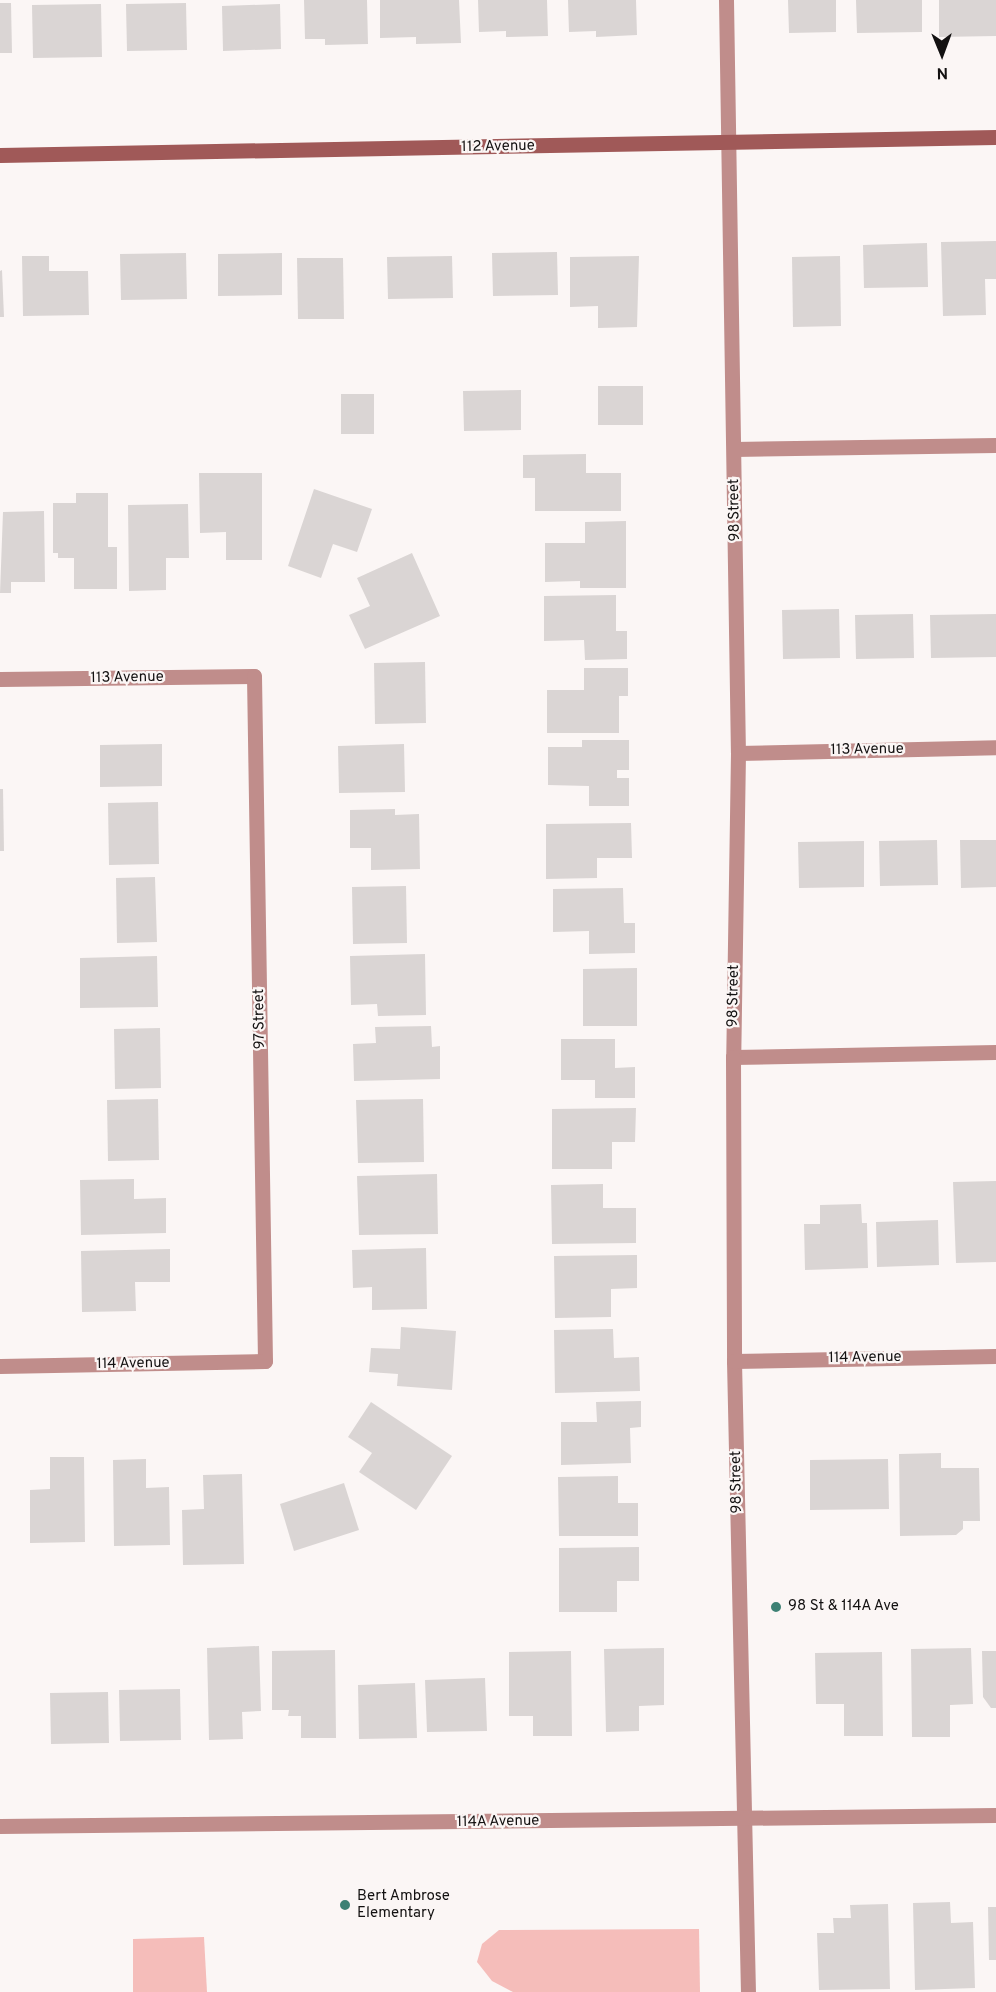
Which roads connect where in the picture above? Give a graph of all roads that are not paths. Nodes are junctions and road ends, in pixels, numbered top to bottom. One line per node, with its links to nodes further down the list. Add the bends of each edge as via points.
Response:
1 (726, 0): 3 (street, 98 Street)
2 (996, 137): 3 (street, 112 Avenue)
3 (729, 143): 4 (street, 112 Avenue); 6 (street, 98 Street)
4 (0, 156)
5 (996, 445): 6 (street)
6 (734, 448): 10 (street, 98 Street)
7 (254, 676): 8 (street, 113 Avenue); 14 (street, 97 Street)
8 (0, 679)
9 (996, 747): 10 (street, 113 Avenue)
10 (738, 753): 12 (street, 98 Street)
11 (996, 1052): 12 (street)
12 (733, 1057): 15 (street, 98 Street)
13 (996, 1356): 15 (street, 114 Avenue)
14 (265, 1361): 16 (street, 114 Avenue)
15 (734, 1361): 18 (street, 98 Street)
16 (0, 1366)
17 (996, 1815): 18 (street, 114A Avenue)
18 (745, 1819): 19 (street, 114A Avenue); 20 (street, 98 Street)
19 (0, 1826)
20 (748, 1992)

